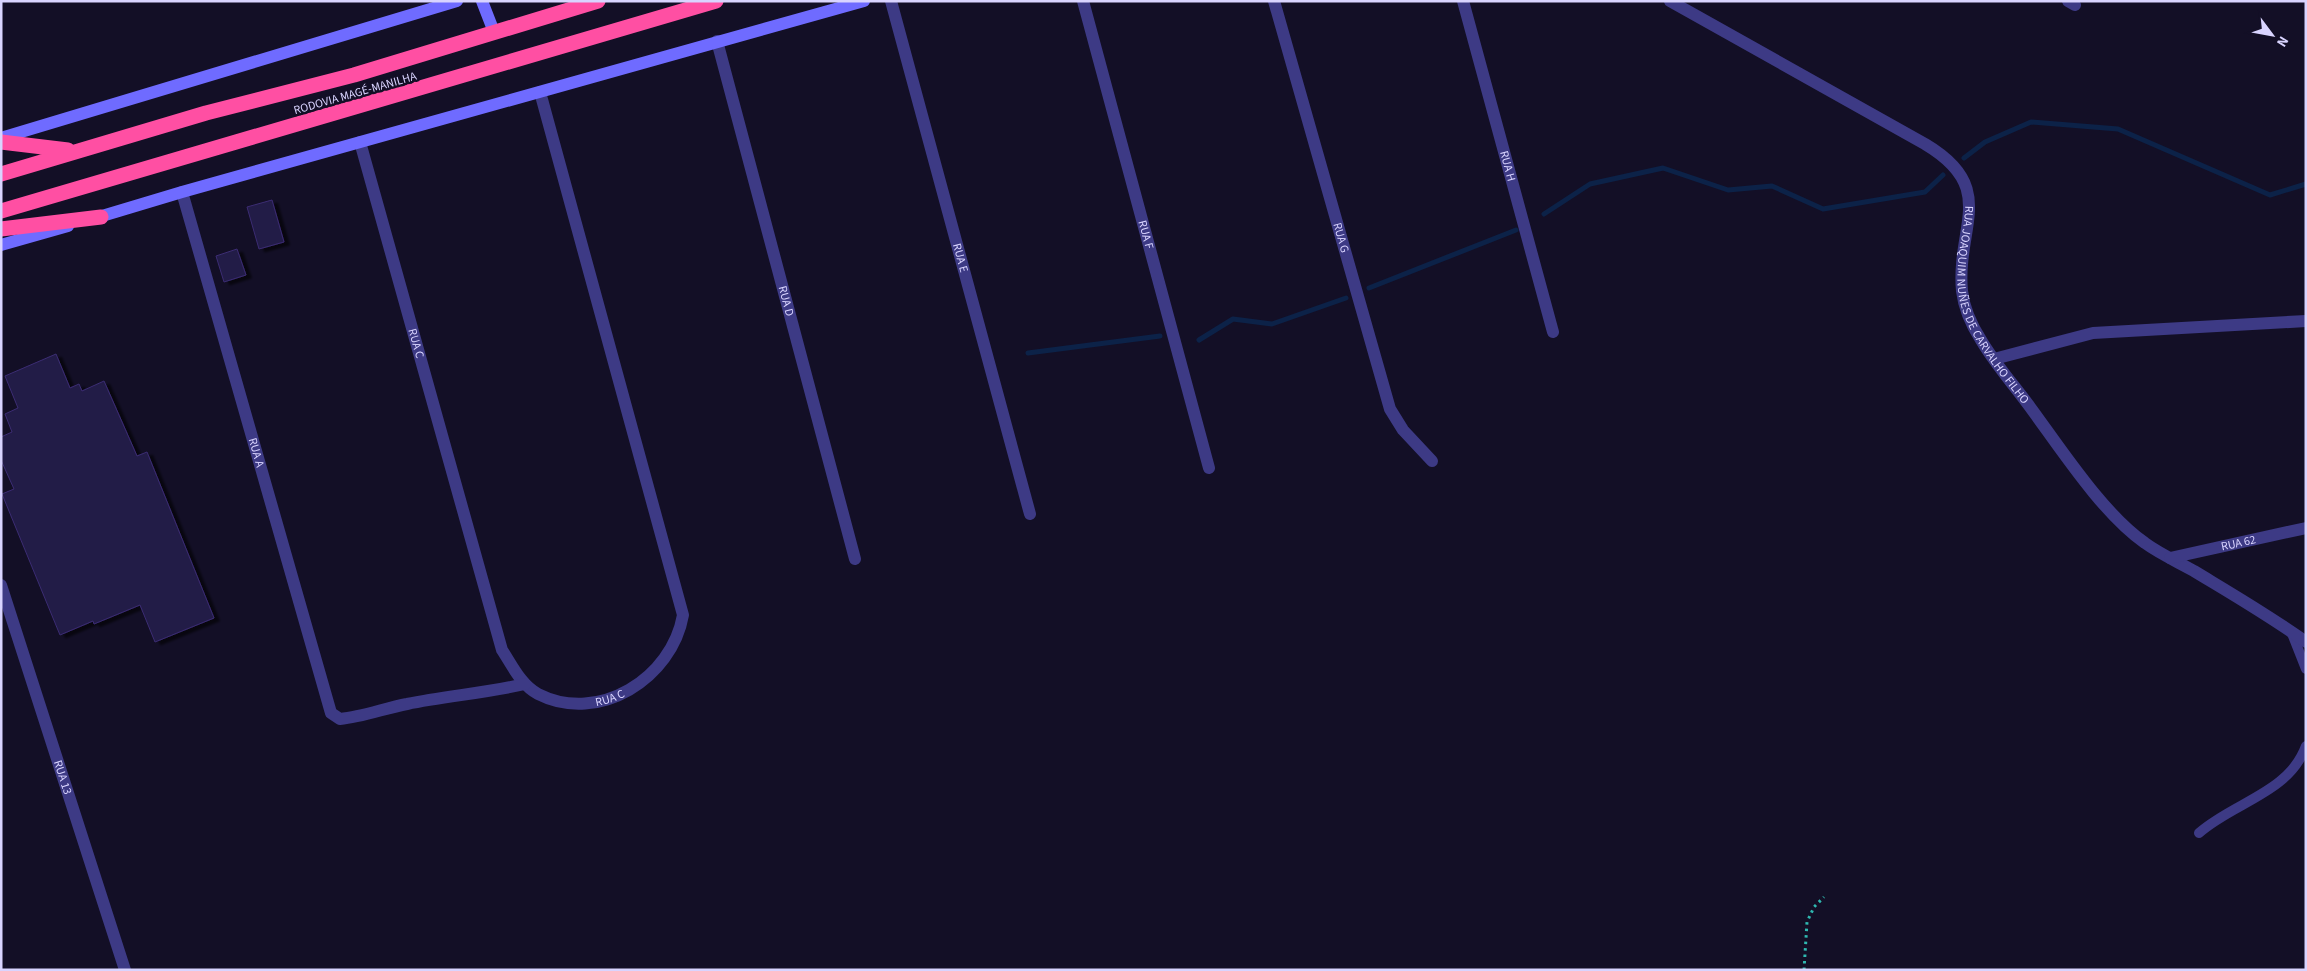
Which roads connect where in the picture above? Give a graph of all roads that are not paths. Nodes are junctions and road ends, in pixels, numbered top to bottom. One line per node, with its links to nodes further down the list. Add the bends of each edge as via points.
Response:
1 (456, 1): 14 (main road)
2 (482, 1): 11 (main road)
3 (716, 1): 19 (highway, RODOVIA MAGÉ-MANILHA)
4 (864, 1): 12 (main road)
5 (891, 1): 28 (street, RUA E)
6 (1083, 1): 27 (street, RUA F)
7 (1274, 1): 26 (street, RUA G, via 1390,409 1402,430)
8 (1463, 1): 24 (street, RUA H)
9 (1670, 1): 25 (street, RUA JOAQUIM NUÑES DE CARVALHO FILHO, via 1943,155 1958,170 1968,192 1969,208 1962,292 1971,321)
10 (591, 2): 11 (highway, RODOVIA MAGÉ-MANILHA)
11 (494, 32): 16 (highway, RODOVIA MAGÉ-MANILHA, via 354,75)
12 (718, 41): 13 (main road); 31 (street, RUA D)
13 (540, 92): 15 (main road); 36 (street, RUA C, via 683,615 680,630 664,659 651,675 626,693 610,699 570,702 537,694)
14 (1, 140): 16 (highway)
15 (360, 142): 18 (main road); 36 (street, RUA C, via 493,624 502,650)
16 (74, 151): 17 (highway, RODOVIA MAGÉ-MANILHA)
17 (1, 174)
18 (182, 192): 20 (main road); 36 (street, RUA A, via 331,713 340,719 353,718 408,703)
19 (1, 211)
20 (101, 217): 21 (highway); 22 (main road)
21 (1, 229)
22 (1, 245)
23 (2306, 321): 25 (street, via 2094,333)
24 (1553, 332)
25 (1994, 359): 30 (street, RUA JOAQUIM NUÑES DE CARVALHO FILHO, via 2112,513 2144,542)
26 (1432, 461)
27 (1209, 468)
28 (1030, 514)
29 (2306, 528): 30 (street, RUA 62)
30 (2170, 558): 33 (street, RUA JOAQUIM NUÑES DE CARVALHO FILHO)
31 (856, 559)
32 (1, 585): 39 (street, RUA 13)
33 (2291, 631): 34 (street, RUA JOAQUIM NUÑES DE CARVALHO FILHO); 35 (lane)
34 (2306, 642)
35 (2306, 669)
36 (524, 684)
37 (2306, 746): 38 (lane, via 2288,775 2273,788 2215,819)
38 (2200, 833)
39 (125, 970)

